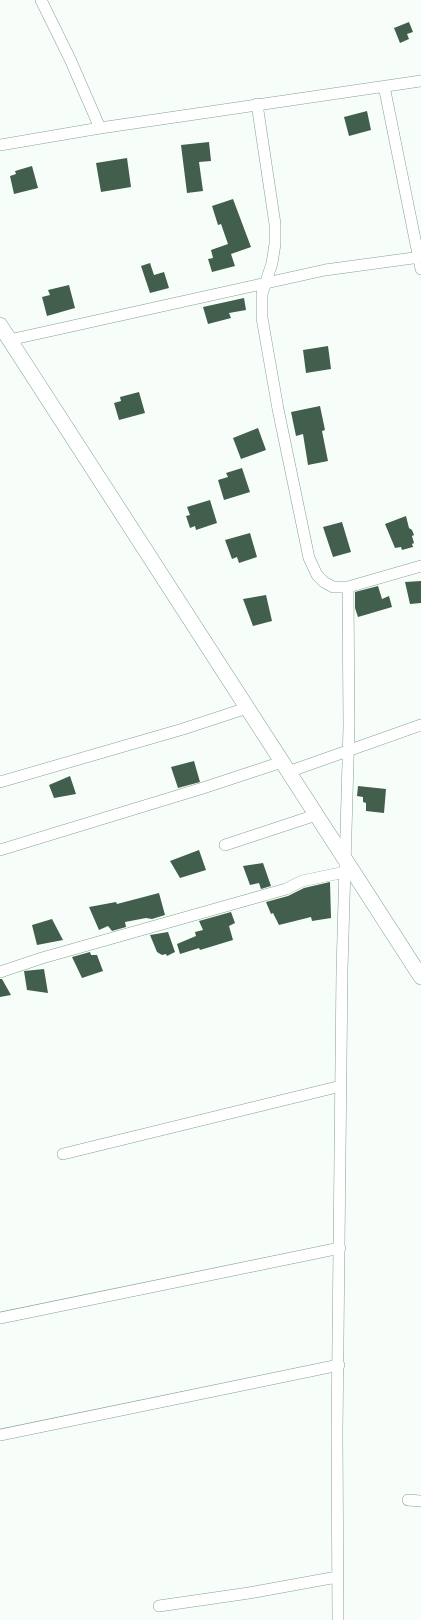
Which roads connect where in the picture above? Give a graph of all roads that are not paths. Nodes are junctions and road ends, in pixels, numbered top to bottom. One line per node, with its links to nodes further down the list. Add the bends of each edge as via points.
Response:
1 (41, 0): 5 (street)
2 (421, 81): 3 (street)
3 (384, 86): 4 (street); 7 (street)
4 (257, 104): 5 (street); 9 (street, via 275,224 272,263)
5 (100, 128): 6 (street)
6 (0, 145)
7 (420, 257): 8 (street); 9 (street, via 325,270)
8 (421, 269)
9 (264, 284): 11 (street); 13 (street, via 262,302 265,336 309,558 317,575 324,582 334,587)
10 (0, 325): 11 (street)
11 (9, 340): 14 (street)
12 (421, 566): 13 (street)
13 (348, 587): 16 (street)
14 (247, 708): 17 (street); 18 (street)
15 (421, 725): 16 (street)
16 (349, 750): 17 (street); 22 (street)
17 (285, 767): 19 (street); 21 (street, via 189,792)
18 (0, 782)
19 (316, 815): 20 (street); 22 (street)
20 (225, 845)
21 (0, 850)
22 (345, 866): 23 (street, via 286,889); 24 (street); 25 (street)
23 (0, 972)
24 (421, 977)
25 (342, 1086): 26 (street); 27 (street)
26 (63, 1154)
27 (340, 1248): 28 (street); 29 (street)
28 (0, 1318)
29 (339, 1365): 30 (street); 33 (street)
30 (0, 1435)
31 (408, 1500): 32 (street)
32 (421, 1501)
33 (337, 1577): 34 (street); 35 (street)
34 (159, 1606)
35 (338, 1620)

